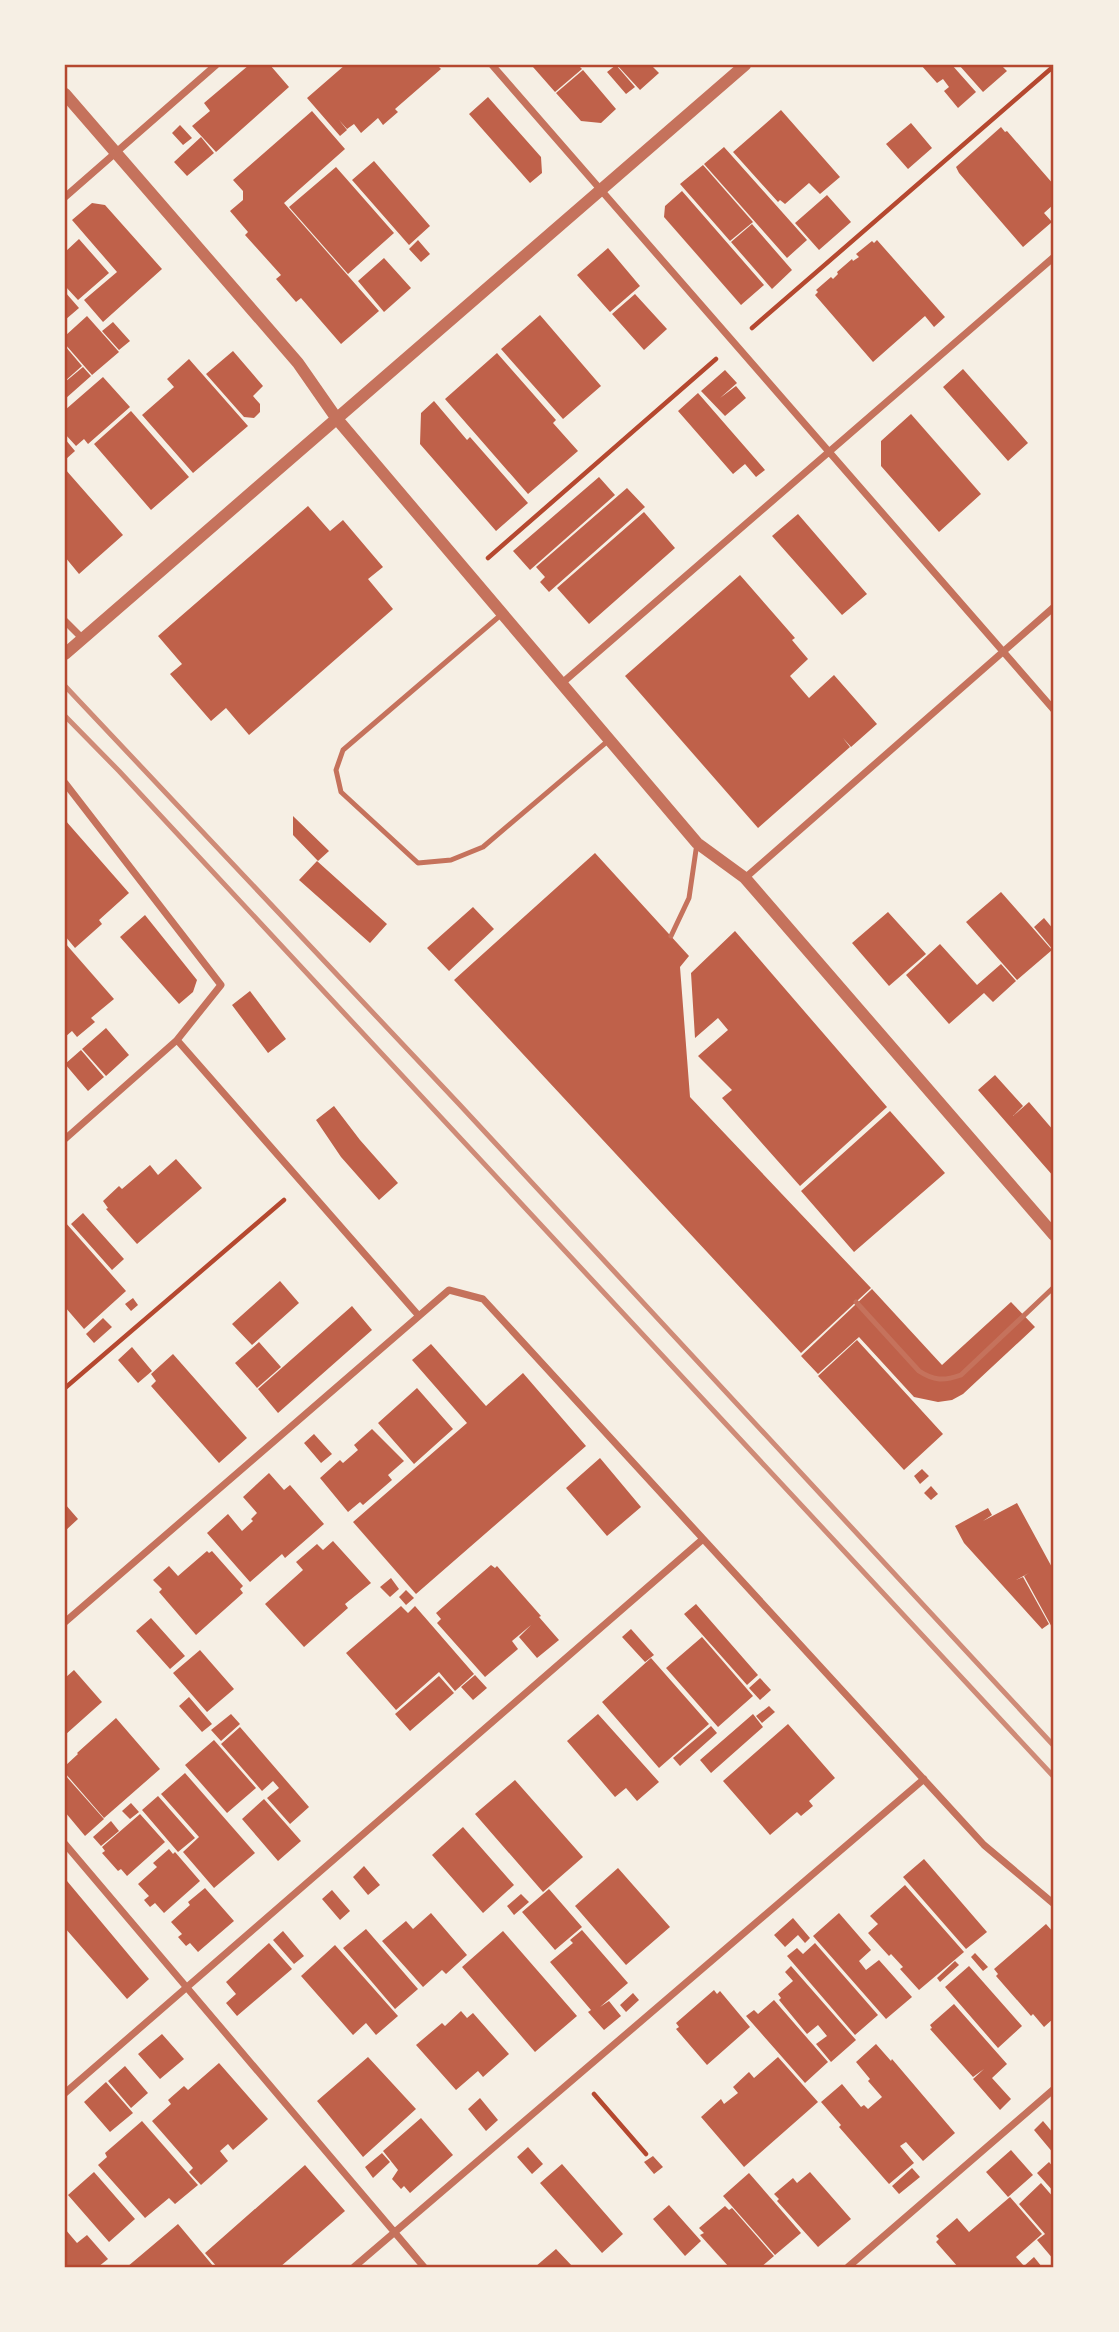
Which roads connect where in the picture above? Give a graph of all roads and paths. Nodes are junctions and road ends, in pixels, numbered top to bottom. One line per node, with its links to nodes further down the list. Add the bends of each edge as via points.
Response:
1 (216, 65): 6 (street)
2 (492, 65): 7 (street)
3 (745, 65): 7 (street)
4 (1054, 66): 10 (path)
5 (65, 94): 6 (street)
6 (116, 152): 8 (street); 11 (street, via 298,363)
7 (602, 189): 10 (street); 11 (street)
8 (65, 197)
9 (1054, 257): 12 (street)
10 (736, 343): 12 (street); 13 (path)
11 (337, 419): 13 (street); 17 (street)
12 (830, 452): 18 (street); 20 (street)
13 (468, 574): 15 (street)
14 (1054, 607): 18 (street)
15 (502, 614): 20 (street); 22 (lane, via 343,750 336,770 341,792 418,863 451,860 483,848)
16 (65, 621): 17 (street)
17 (83, 639): 19 (street)
18 (1003, 651): 21 (street); 25 (street)
19 (65, 654)
20 (561, 684): 22 (street)
21 (1054, 710)
22 (608, 740): 24 (street)
23 (65, 783): 27 (street, via 221,985)
24 (697, 844): 25 (street); 26 (lane, via 689,898)
25 (745, 878): 30 (street)
26 (671, 936)
27 (177, 1040): 28 (street); 29 (street)
28 (65, 1139)
29 (304, 1184): 33 (street); 34 (path)
30 (1054, 1235)
31 (1054, 1287): 32 (lane, via 961,1375 946,1381 919,1371)
32 (856, 1302)
33 (419, 1316): 35 (street, via 449,1290 482,1299); 36 (street)
34 (65, 1388)
35 (703, 1539): 37 (street); 40 (street)
36 (65, 1622)
37 (924, 1779): 39 (street, via 984,1845); 41 (street)
38 (65, 1843): 40 (street)
39 (1054, 1904)
40 (186, 1987): 43 (street); 45 (street)
41 (578, 2076): 44 (path); 45 (street)
42 (1054, 2089): 48 (street)
43 (65, 2093)
44 (646, 2154)
45 (394, 2233): 46 (street); 47 (street)
46 (354, 2267)
47 (424, 2267)
48 (848, 2267)

